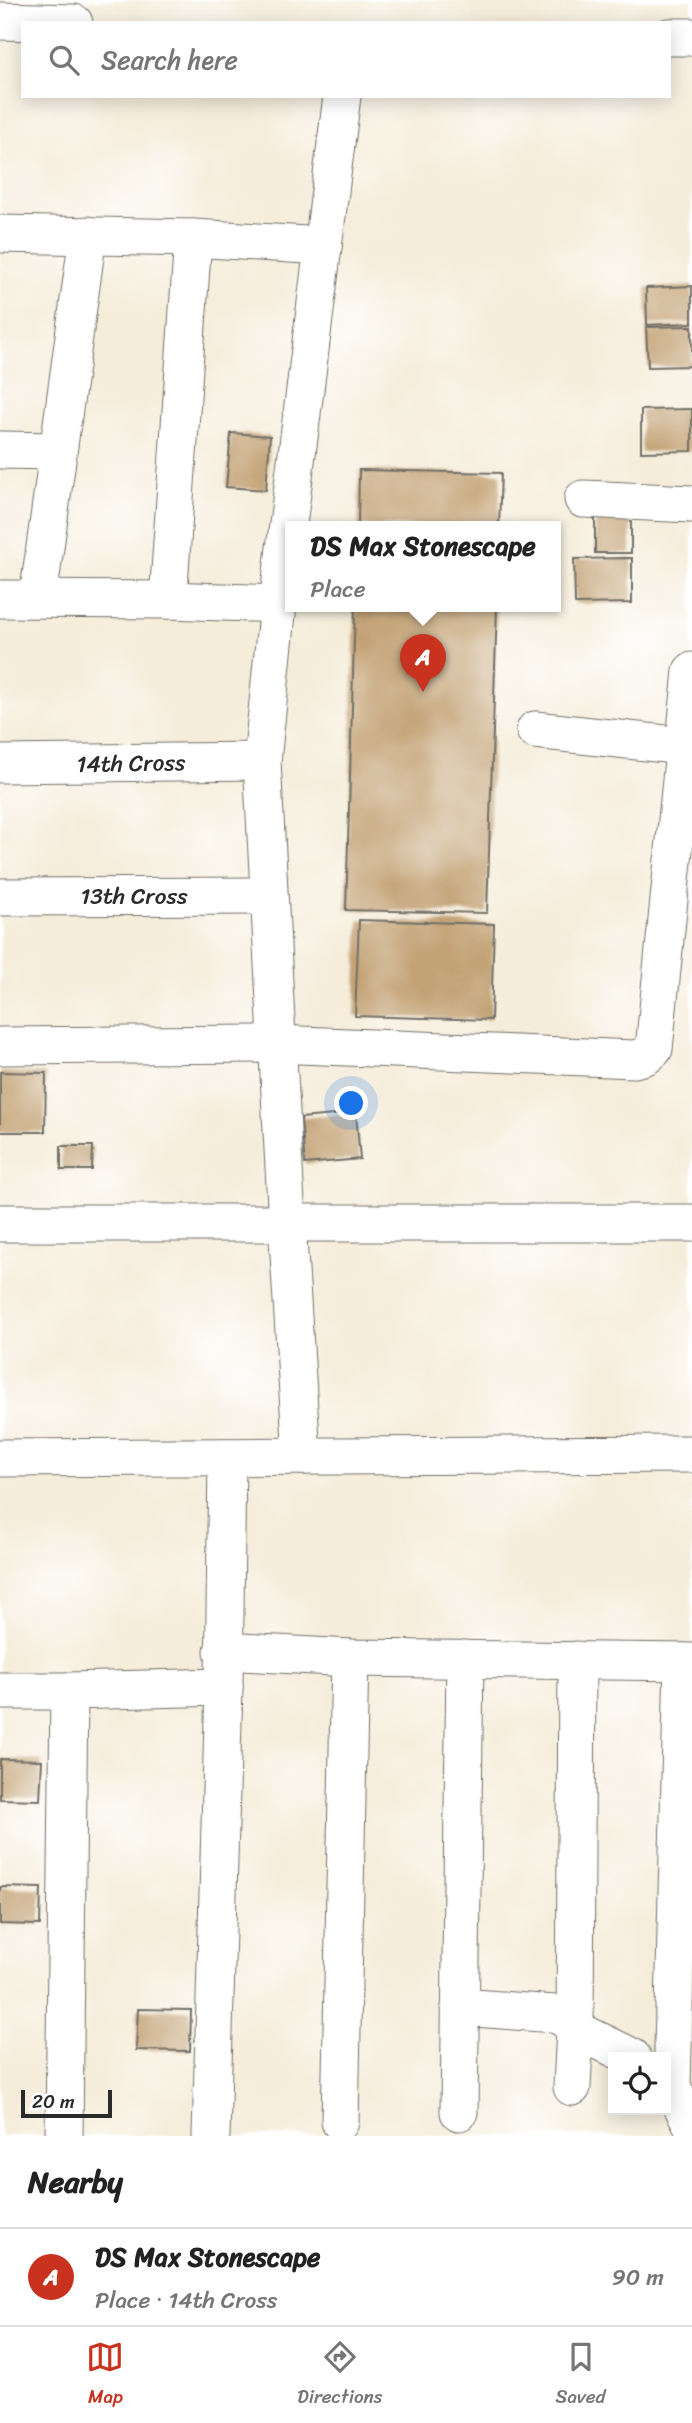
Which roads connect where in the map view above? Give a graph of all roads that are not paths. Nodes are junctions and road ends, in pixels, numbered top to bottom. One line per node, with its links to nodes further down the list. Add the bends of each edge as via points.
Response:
1 (0, 21): 2 (street)
2 (21, 22)
3 (671, 37): 4 (street)
4 (692, 37)
5 (342, 98): 9 (street)
6 (0, 234): 7 (street)
7 (88, 234): 8 (street); 11 (street)
8 (193, 238): 9 (street); 18 (street)
9 (323, 246): 14 (street)
10 (0, 450): 11 (street)
11 (58, 451): 16 (street)
12 (583, 499): 13 (street)
13 (692, 504)
14 (288, 521)
15 (285, 548): 19 (street)
16 (38, 598): 17 (street); 18 (street)
17 (0, 599)
18 (168, 600): 19 (street)
19 (278, 604): 23 (street)
20 (692, 671): 22 (street)
21 (535, 730): 22 (street)
22 (684, 746): 27 (street, via 654,1049 646,1056)
23 (262, 761): 24 (street, 14th Cross); 25 (street)
24 (0, 764)
25 (268, 896): 26 (street, 13th Cross); 27 (street)
26 (0, 897)
27 (276, 1044): 28 (street); 30 (street)
28 (0, 1046)
29 (0, 1223): 30 (street)
30 (287, 1223): 31 (street); 33 (street)
31 (692, 1223)
32 (692, 1454): 33 (street)
33 (302, 1456): 34 (street)
34 (227, 1457): 35 (street); 36 (street)
35 (0, 1458)
36 (223, 1651): 37 (street); 41 (street)
37 (350, 1658): 38 (street); 51 (street)
38 (466, 1659): 39 (street); 44 (street)
39 (577, 1660): 40 (street); 45 (street)
40 (687, 1662): 47 (street)
41 (224, 1687): 43 (street); 54 (street)
42 (0, 1690): 43 (street)
43 (69, 1691): 53 (street)
44 (460, 2007): 45 (street, via 555,2014); 50 (street)
45 (575, 2029): 46 (street); 48 (street)
46 (622, 2052)
47 (671, 2067)
48 (572, 2087)
49 (671, 2088): 52 (street)
50 (459, 2112)
51 (340, 2122)
52 (692, 2125)
53 (64, 2136)
54 (211, 2136)

